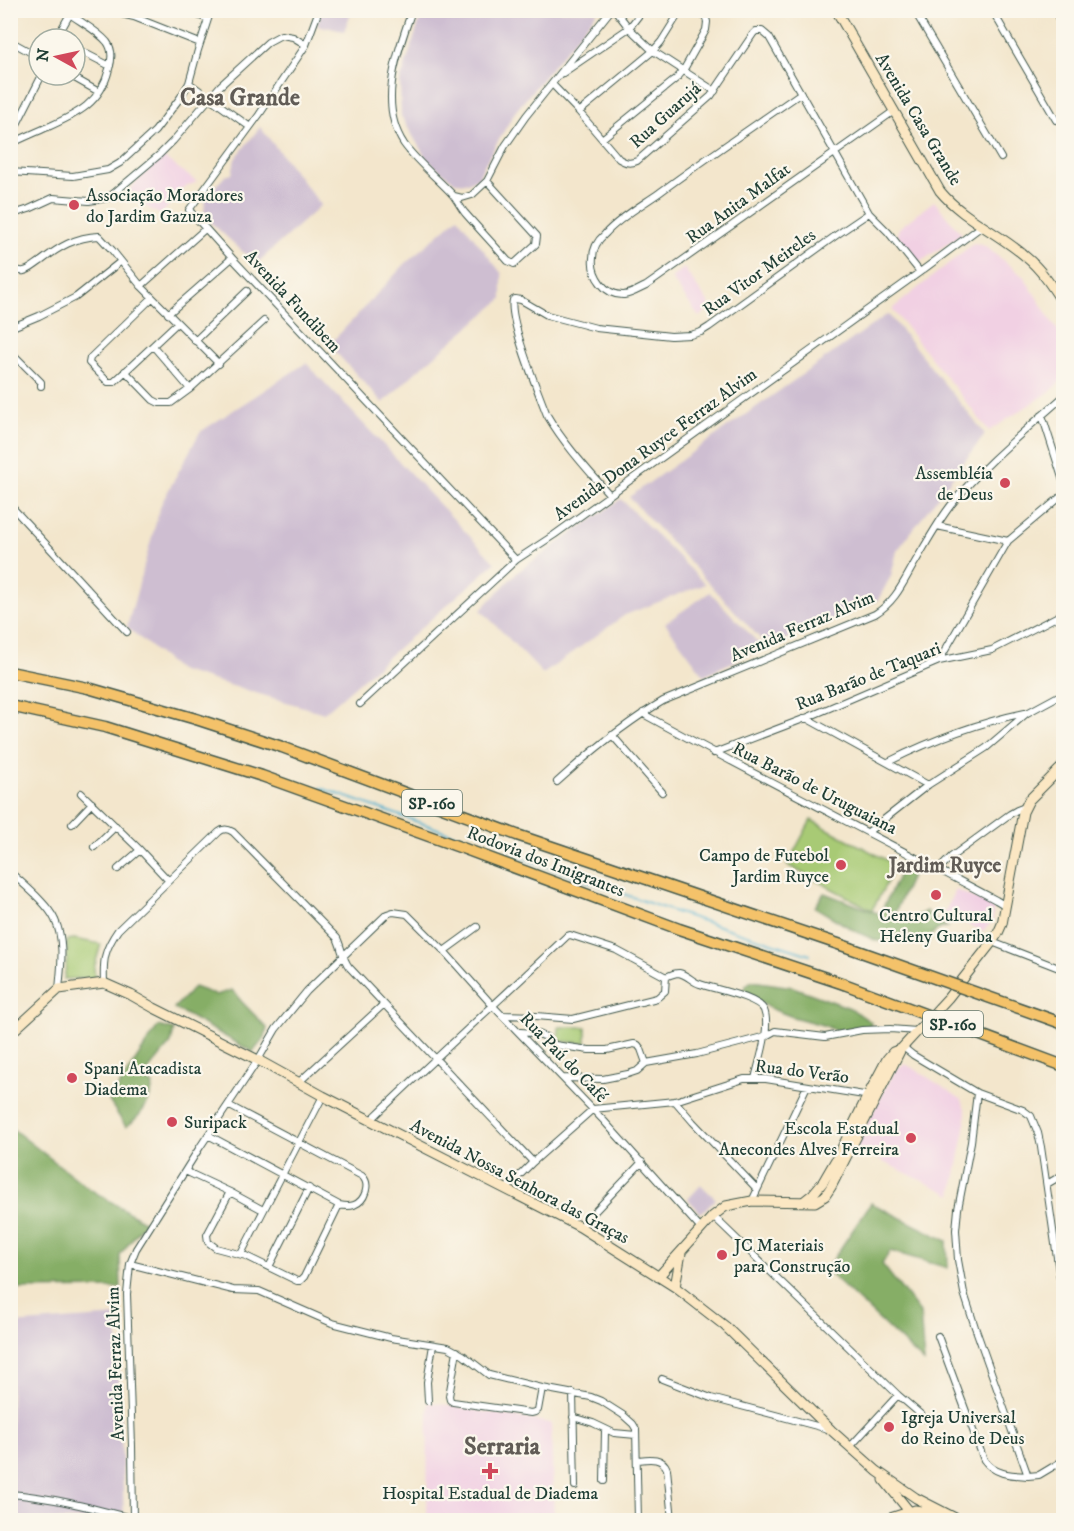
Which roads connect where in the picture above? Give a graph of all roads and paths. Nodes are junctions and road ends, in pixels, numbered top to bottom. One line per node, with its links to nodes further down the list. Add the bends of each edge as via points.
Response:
1 (105, 10): 19 (street)
2 (185, 10): 14 (street)
3 (211, 10): 14 (street)
4 (319, 10): 20 (street, Avenida Fundibem)
5 (412, 10): 46 (street, via 391,80 394,120 405,146)
6 (613, 10): 16 (street); 26 (street)
7 (643, 10): 16 (street)
8 (681, 10): 22 (street)
9 (836, 10): 35 (main road, Avenida Casa Grande)
10 (914, 10): 43 (street)
11 (992, 10): 37 (street)
12 (1056, 10): 17 (street)
13 (699, 11): 25 (street, via 706,18 707,27)
14 (208, 20): 19 (street)
15 (63, 27): 24 (street, via 70,14 100,36 111,54)
16 (629, 28): 22 (street); 26 (street)
17 (1064, 36)
18 (10, 41): 21 (street)
19 (200, 43): 27 (street)
20 (306, 45): 34 (street, via 281,35 274,38); 38 (street, Avenida Fundibem)
21 (27, 50)
22 (653, 51): 25 (street); 36 (street)
23 (87, 54): 24 (street)
24 (110, 66): 32 (street)
25 (683, 71): 31 (street); 40 (street)
26 (557, 77): 28 (street)
27 (189, 83): 34 (street); 44 (street, via 154,131 108,170 73,176)
28 (552, 84): 36 (street, Rua Guarujá); 45 (street, via 525,116)
29 (87, 85): 32 (street)
30 (36, 87): 39 (street)
31 (715, 90): 33 (street, Rua Guarujá, via 753,34 762,30 770,37); 40 (street, Rua Guarujá, via 633,164 619,159)
32 (99, 92): 41 (street, via 91,103 70,117)
33 (801, 93): 42 (street); 42 (street, Rua Anita Malfat, via 609,229 592,256 597,278 614,293 624,295 645,286)
34 (210, 97): 38 (street); 48 (street, via 174,141 108,198 53,198)
35 (894, 111): 42 (street, Rua Anita Malfat); 49 (main road, Avenida Casa Grande, via 940,191)
36 (579, 112): 40 (street, Rua Guarujá)
37 (1056, 120)
38 (250, 127): 50 (street, Avenida Fundibem, via 189,210)
39 (10, 138)
40 (603, 138)
41 (10, 144)
42 (836, 151): 47 (street)
43 (1001, 158)
44 (10, 172)
45 (486, 181): 46 (street, via 472,195); 46 (street, via 537,236 536,244 517,263 508,261)
46 (453, 196)
47 (869, 213): 54 (street); 73 (street, Rua Vitor Meireles, via 701,332 662,336 596,328 548,315 521,300 513,300 517,331 541,400 554,426)
48 (10, 215)
49 (982, 226): 54 (street, Avenida Dona Ruyce Ferraz Alvim); 58 (main road, Avenida Casa Grande, via 1033,263)
50 (205, 229): 51 (street, Avenida Fundibem); 55 (street)
51 (232, 258): 59 (street); 78 (street, Avenida Fundibem)
52 (120, 262): 53 (street, via 99,236 63,246 27,270); 55 (street); 62 (street, via 76,297)
53 (10, 266)
54 (920, 272): 73 (street, Avenida Dona Ruyce Ferraz Alvim)
55 (141, 286): 57 (street)
56 (247, 291): 63 (street)
57 (152, 298): 59 (street); 67 (street, via 89,360 110,383)
58 (1064, 305)
59 (168, 314): 61 (street)
60 (264, 321): 66 (street)
61 (177, 323): 63 (street); 64 (street)
62 (10, 328)
63 (195, 341): 66 (street)
64 (153, 346): 67 (street); 69 (street)
65 (10, 351): 68 (street)
66 (219, 364): 69 (street)
67 (125, 371): 69 (street, via 159,403 171,403)
68 (41, 386)
69 (190, 389)
70 (1064, 396): 71 (street, Avenida Ferraz Alvim)
71 (1042, 415): 72 (street); 76 (street, Avenida Ferraz Alvim, via 976,476)
72 (1064, 484)
73 (609, 494): 78 (street, Avenida Dona Ruyce Ferraz Alvim)
74 (1064, 494): 77 (street)
75 (10, 505): 80 (street)
76 (937, 526): 77 (street); 86 (street, Avenida Ferraz Alvim, via 893,600 880,611 685,691)
77 (1008, 541): 81 (street)
78 (516, 560): 84 (street, Avenida Dona Ruyce Ferraz Alvim)
79 (1064, 613): 81 (street, Rua Barão de Taquari, via 992,650)
80 (127, 632)
81 (939, 661): 88 (street, Rua Barão de Taquari)
82 (10, 672): 121 (highway, Rodovia dos Imigrantes / SP-160, bridge, via 88,688 272,744 517,835)
83 (1064, 693): 87 (street)
84 (360, 704)
85 (10, 706): 130 (highway, Rodovia dos Imigrantes / SP-160, bridge, via 105,727 262,776)
86 (643, 713): 89 (street, Avenida Ferraz Alvim); 90 (street, Rua Barão de Uruguaiana)
87 (1027, 713): 91 (street, via 933,741); 94 (street, via 986,748)
88 (806, 718): 90 (street, Rua Barão de Taquari); 91 (street)
89 (612, 735): 93 (street, Avenida Ferraz Alvim); 95 (street)
90 (714, 753): 101 (street, Rua Barão de Uruguaiana)
91 (888, 762): 94 (street)
92 (1064, 765): 98 (main road)
93 (557, 782)
94 (928, 785): 101 (street)
95 (662, 792)
96 (81, 793): 97 (street)
97 (92, 803): 99 (street); 100 (street)
98 (1025, 807): 105 (street, via 1010,814); 108 (main road)
99 (72, 824)
100 (116, 826): 102 (street); 103 (street)
101 (868, 832): 105 (street, Rua Barão de Uruguaiana)
102 (94, 847)
103 (140, 850): 104 (street); 107 (street)
104 (118, 869)
105 (939, 869): 108 (street, Rua Barão de Uruguaiana)
106 (10, 872): 117 (street, via 55,919 61,946)
107 (168, 880): 113 (street, via 219,832 229,830 337,938); 116 (street, via 109,942 104,955)
108 (1006, 906): 111 (main road)
109 (400, 912): 112 (street, Rua Paú do Café, via 407,914); 113 (street, Avenida Ferraz Alvim, via 387,914)
110 (477, 927): 112 (street)
111 (992, 942): 114 (street); 123 (main road)
112 (444, 951): 119 (street, Rua Paú do Café)
113 (343, 956): 118 (street); 128 (street, Avenida Ferraz Alvim, via 296,1002)
114 (1064, 970)
115 (666, 977): 119 (street, via 616,950 567,936); 120 (street, via 664,991 657,998 582,1018); 125 (street, via 680,974 754,1001 764,1010)
116 (104, 983): 117 (main road); 128 (main road, Avenida Nossa Senhora das Graças)
117 (59, 989): 122 (main road)
118 (384, 1004): 127 (street); 133 (street)
119 (493, 1006): 120 (street, Rua Paú do Café); 127 (street)
120 (503, 1015): 124 (street, Rua Paú do Café)
121 (1064, 1024)
122 (12, 1030)
123 (916, 1031): 125 (street, Rua do Verão, via 862,1030 825,1037 775,1031); 126 (main road)
124 (519, 1032): 129 (street, via 536,1033 555,1045 589,1050 634,1044 641,1049); 131 (street, Rua Paú do Café)
125 (766, 1036): 129 (street, Rua do Verão); 132 (street)
126 (902, 1048): 135 (street); 137 (main road)
127 (436, 1058): 141 (street); 144 (street)
128 (258, 1060): 133 (main road, Avenida Nossa Senhora das Graças); 139 (street, Avenida Ferraz Alvim)
129 (646, 1063): 131 (street, Rua do Verão, via 634,1073)
130 (1062, 1065)
131 (563, 1078): 140 (street, Rua Paú do Café)
132 (754, 1079): 134 (street, Rua do Verão); 138 (street, Rua do Verão)
133 (298, 1083): 136 (main road, Avenida Nossa Senhora das Graças)
134 (807, 1086): 137 (street, Rua do Verão); 152 (street)
135 (977, 1093): 149 (street, via 1031,1116); 184 (street, via 958,1209 958,1260 975,1328)
136 (323, 1096): 141 (main road, Avenida Nossa Senhora das Graças); 143 (street)
137 (872, 1097): 154 (main road, via 825,1196 815,1202)
138 (675, 1101): 140 (street, Rua do Verão); 152 (street)
139 (228, 1105): 142 (street, Avenida Ferraz Alvim); 143 (street)
140 (592, 1109): 144 (street); 145 (street, Rua Paú do Café)
141 (371, 1120): 151 (main road, Avenida Nossa Senhora das Graças)
142 (208, 1135): 146 (street, Avenida Ferraz Alvim); 147 (street)
143 (298, 1142): 147 (street); 155 (street, via 366,1179 366,1192 357,1204)
144 (533, 1162): 151 (street)
145 (642, 1162): 158 (street); 159 (street, Rua Paú do Café)
146 (185, 1171): 153 (street); 162 (street, Avenida Ferraz Alvim)
147 (282, 1174): 150 (street); 156 (street)
148 (1064, 1174): 149 (street)
149 (1047, 1184): 166 (street)
150 (309, 1188): 155 (street); 163 (street)
151 (506, 1189): 158 (main road, Avenida Nossa Senhora das Graças)
152 (757, 1189): 154 (street)
153 (230, 1192): 156 (street); 161 (street, via 207,1238 216,1248)
154 (752, 1201): 157 (main road, via 726,1206)
155 (339, 1205): 163 (street, via 302,1280)
156 (263, 1210): 161 (street)
157 (712, 1216): 159 (main road); 173 (street)
158 (580, 1227): 164 (main road, Avenida Nossa Senhora das Graças)
159 (701, 1229): 160 (main road)
160 (682, 1251): 164 (main road); 165 (main road)
161 (241, 1254): 163 (street)
162 (130, 1264): 168 (street, via 233,1290 260,1291 326,1321); 190 (street, Avenida Ferraz Alvim, via 127,1294)
163 (269, 1267)
164 (658, 1277): 165 (main road, Avenida Nossa Senhora das Graças)
165 (675, 1287): 178 (main road, Avenida Nossa Senhora das Graças, via 725,1326)
166 (1064, 1306)
167 (938, 1336): 184 (street, via 984,1460 999,1473)
168 (433, 1345): 169 (street); 174 (street)
169 (457, 1352): 171 (street, via 489,1375); 171 (street, via 449,1396 453,1402 531,1413 538,1410)
170 (662, 1379): 178 (street, via 711,1398)
171 (542, 1388): 172 (street)
172 (573, 1393): 175 (street); 179 (street, via 609,1405 633,1424)
173 (898, 1395): 176 (street); 180 (street)
174 (428, 1401)
175 (573, 1417): 177 (street); 186 (street)
176 (926, 1419)
177 (605, 1430): 179 (street); 185 (street)
178 (831, 1430): 180 (main road, Avenida Nossa Senhora das Graças)
179 (636, 1436): 181 (street)
180 (850, 1447): 183 (main road, Avenida Nossa Senhora das Graças)
181 (637, 1460): 191 (street); 192 (street, via 654,1459 665,1464)
182 (1064, 1460): 184 (street, via 1039,1475)
183 (877, 1471): 188 (main road, Avenida Nossa Senhora das Graças); 189 (main road, Avenida Nossa Senhora das Graças, via 916,1498)
184 (1029, 1476)
185 (604, 1481)
186 (575, 1486)
187 (10, 1494): 190 (street, via 46,1498)
188 (912, 1516): 189 (main road, via 915,1510 926,1510); 193 (main road); 194 (main road, Avenida Nossa Senhora das Graças)
189 (956, 1518)
190 (135, 1520)
191 (638, 1521)
192 (672, 1521)
193 (884, 1521)
194 (929, 1521)

